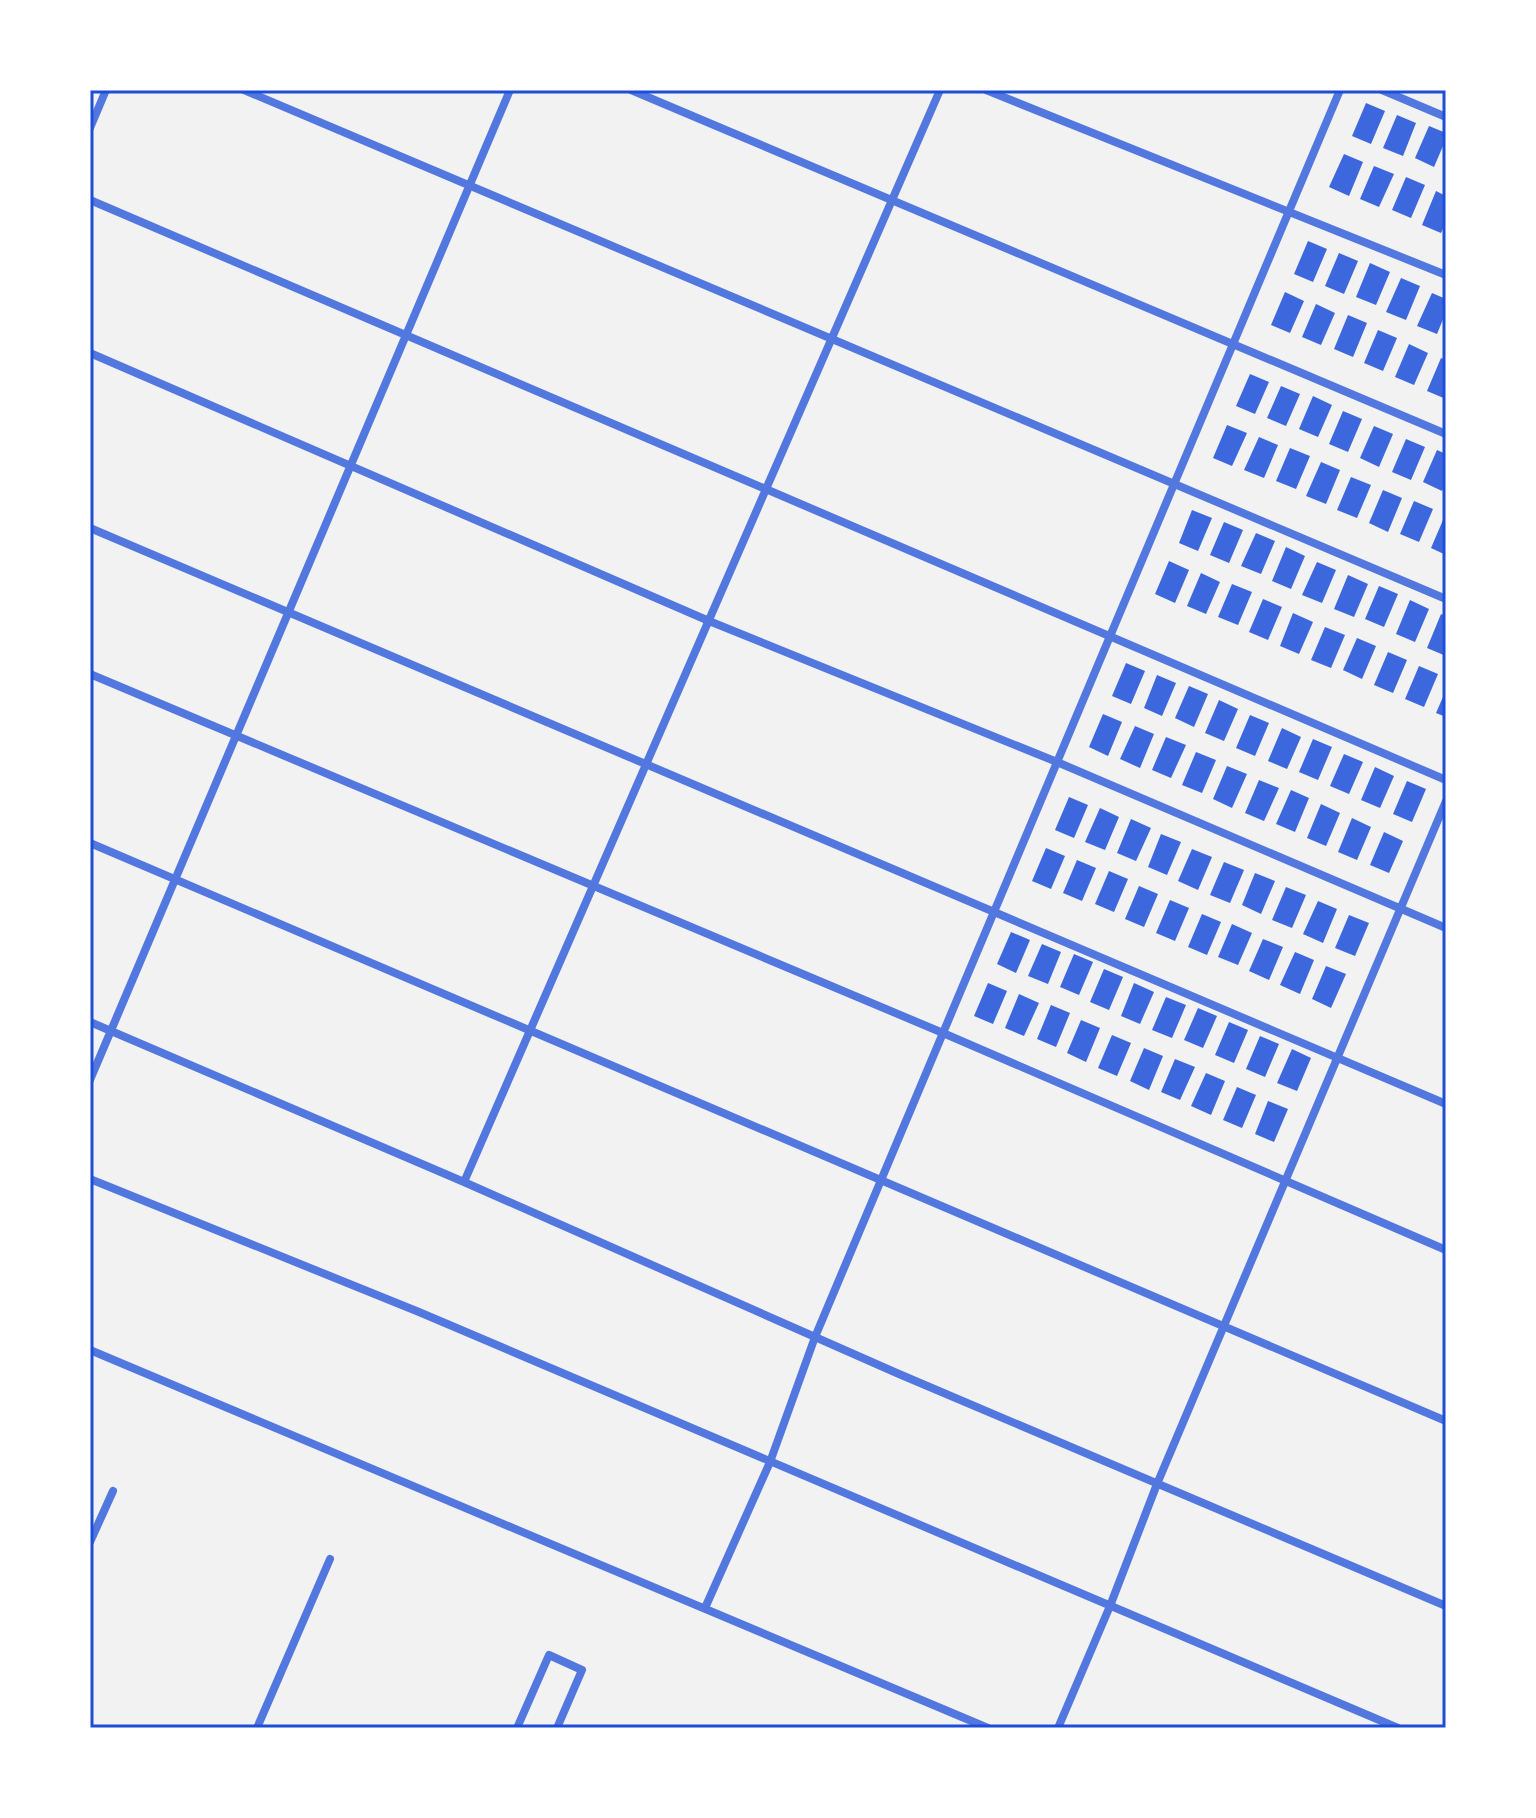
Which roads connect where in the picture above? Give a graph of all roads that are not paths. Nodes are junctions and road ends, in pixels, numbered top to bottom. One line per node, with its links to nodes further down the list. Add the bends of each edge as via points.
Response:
1 (106, 90): 10 (street)
2 (244, 90): 11 (street)
3 (510, 90): 11 (street)
4 (631, 90): 13 (street)
5 (940, 90): 13 (street)
6 (986, 90): 14 (street)
7 (1340, 90): 14 (street)
8 (1382, 90): 9 (street)
9 (1446, 117)
10 (90, 128)
11 (470, 186): 16 (street); 17 (street)
12 (90, 200): 16 (street)
13 (890, 200): 17 (street); 18 (street)
14 (1289, 210): 15 (street); 18 (street)
15 (1446, 275)
16 (406, 335): 21 (street); 23 (street)
17 (832, 339): 22 (street); 23 (street)
18 (1233, 344): 20 (street); 22 (street)
19 (90, 353): 21 (street)
20 (1446, 434)
21 (351, 466): 26 (street); 27 (street)
22 (1174, 484): 25 (street); 28 (street)
23 (766, 489): 27 (street); 28 (street)
24 (90, 528): 26 (street)
25 (1446, 599)
26 (289, 612): 30 (street); 32 (street)
27 (709, 621): 31 (street); 32 (street)
28 (1110, 636): 31 (street); 33 (street)
29 (90, 674): 30 (street)
30 (236, 736): 36 (street); 37 (street)
31 (1057, 762): 38 (street); 39 (street)
32 (646, 764): 37 (street); 39 (street)
33 (1446, 780)
34 (1446, 801): 38 (street)
35 (90, 843): 36 (street)
36 (175, 880): 42 (street); 43 (street)
37 (592, 887): 43 (street); 44 (street)
38 (1400, 908): 40 (street); 45 (street)
39 (994, 912): 44 (street); 45 (street)
40 (1446, 928)
41 (90, 1022): 42 (street)
42 (111, 1031): 46 (street); 51 (street)
43 (530, 1031): 49 (street); 51 (street)
44 (943, 1033): 49 (street); 50 (street)
45 (1338, 1058): 47 (street); 50 (street)
46 (90, 1080)
47 (1446, 1104)
48 (90, 1179): 57 (street)
49 (881, 1180): 53 (street); 54 (street)
50 (1285, 1181): 52 (street); 53 (street)
51 (464, 1182): 54 (street)
52 (1446, 1250)
53 (1224, 1327): 56 (street); 58 (street)
54 (815, 1337): 57 (street); 58 (street)
55 (90, 1350): 64 (street)
56 (1446, 1421)
57 (770, 1462): 62 (street); 64 (street)
58 (1157, 1484): 62 (street); 63 (street)
59 (113, 1491): 60 (street)
60 (90, 1542)
61 (330, 1559): 65 (street)
62 (1110, 1606): 69 (street); 70 (street)
63 (1446, 1606)
64 (705, 1608): 68 (street)
65 (257, 1728)
66 (517, 1728): 67 (street, via 549,1655 582,1670)
67 (557, 1728)
68 (988, 1728)
69 (1058, 1728)
70 (1398, 1728)

